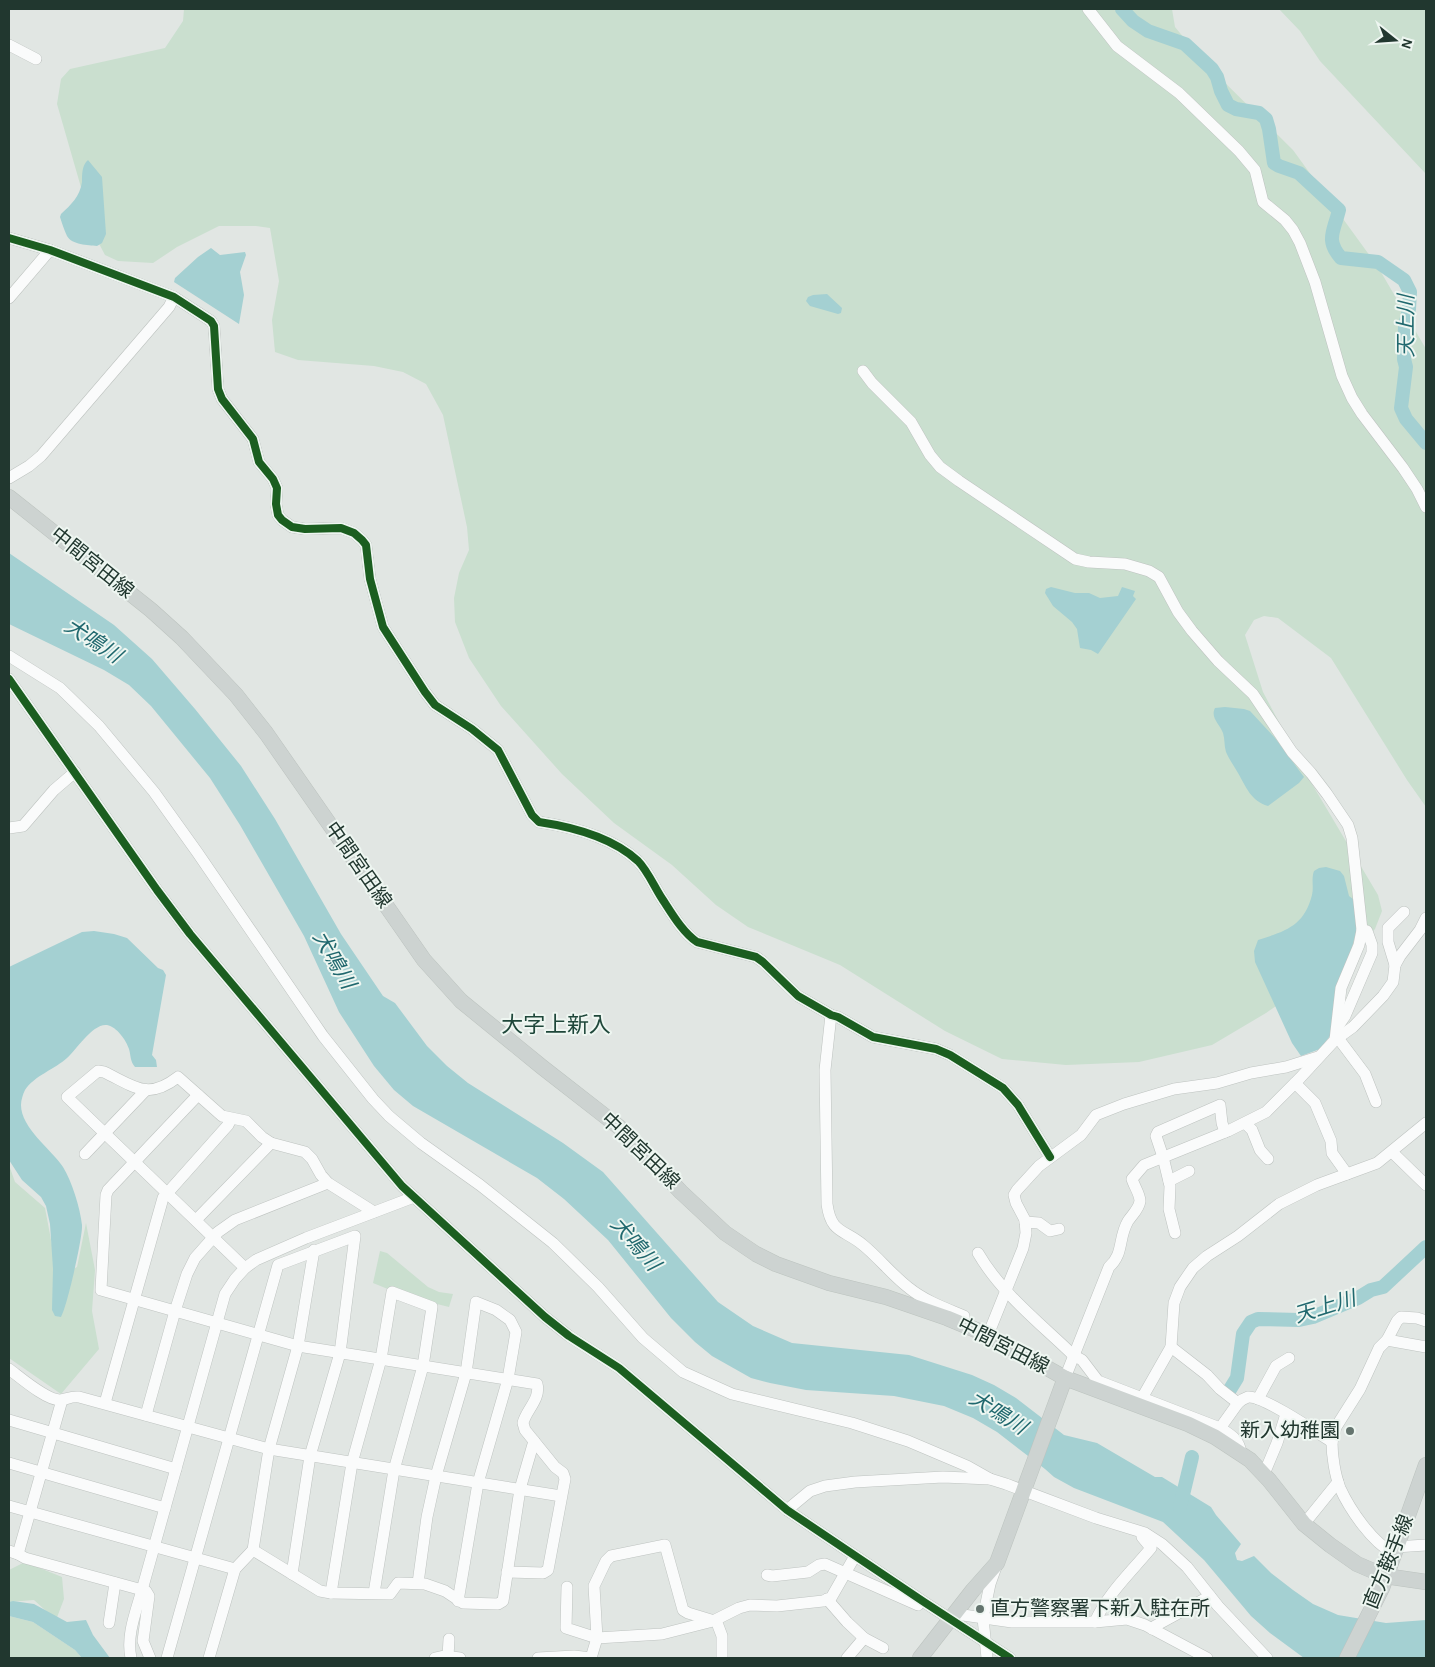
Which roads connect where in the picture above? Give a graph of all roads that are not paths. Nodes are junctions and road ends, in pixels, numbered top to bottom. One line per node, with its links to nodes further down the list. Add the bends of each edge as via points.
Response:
1 (1088, 9): 11 (street, via 1117,46 1179,93 1255,170 1263,202 1285,220 1300,243 1352,398 1403,468)
2 (9, 45): 3 (street)
3 (36, 59)
4 (9, 238): 5 (street)
5 (50, 250): 6 (street); 7 (street)
6 (174, 296): 9 (street, via 169,306 41,456); 19 (street, via 214,326 218,389 253,439 259,462 277,488 278,515 292,527 341,528 362,540 366,545 370,579 383,627 435,705 498,750 532,815 539,822 589,833 628,854 639,862 669,910 696,942 756,957 798,996)
7 (9, 298)
8 (863, 371): 20 (street, via 910,422 940,467 959,481 1075,559 1125,564 1158,577 1192,631 1253,694 1292,752 1311,772 1348,825 1362,930 1341,988)
9 (9, 478)
10 (9, 497): 61 (main road, 中間宮田線, via 151,610 236,695 424,960 461,1001 619,1126 725,1233 776,1264 829,1283 886,1297)
11 (1426, 507)
12 (9, 656): 102 (street, via 60,688 100,726 197,852 323,1036 389,1116 552,1243 598,1287 643,1338 683,1372 732,1394 852,1423 908,1441 967,1466)
13 (9, 679): 14 (street)
14 (75, 772): 15 (street, via 54,790 24,826); 46 (street, via 190,934)
15 (9, 828)
16 (1404, 912): 18 (street, via 1388,928 1388,942)
17 (1426, 918): 18 (street)
18 (1395, 965): 20 (street, via 1392,982 1383,996 1353,1027)
19 (831, 1015): 36 (street, via 873,1037 936,1049 1003,1088 1018,1105); 61 (street, via 825,1070 828,1214 833,1224 861,1243 910,1288 934,1304 964,1316)
20 (1337, 1035): 21 (street); 26 (street, via 1365,1074)
21 (1320, 1056): 22 (street); 23 (street)
22 (1217, 1083): 27 (street); 36 (street, via 1174,1089 1109,1109 1096,1115 1081,1135)
23 (1295, 1083): 30 (street, via 1266,1112); 41 (street, via 1315,1103 1331,1141 1332,1153)
24 (145, 1091): 25 (street, via 168,1086 178,1077); 32 (street); 32 (street, via 98,1071 67,1097)
25 (198, 1095): 28 (street, via 222,1116); 39 (street)
26 (1376, 1102)
27 (1220, 1105): 31 (street); 37 (street, via 1158,1132 1156,1136)
28 (231, 1119): 33 (street, via 246,1121); 45 (street)
29 (1426, 1123): 34 (street)
30 (1245, 1124): 31 (street); 38 (street, via 1252,1130 1260,1150)
31 (1225, 1132): 37 (street)
32 (105, 1133): 35 (street); 39 (street)
33 (271, 1143): 43 (street, via 304,1152 312,1158); 48 (street)
34 (1392, 1152): 41 (street, via 1377,1163); 44 (street)
35 (85, 1154)
36 (1050, 1157): 49 (street, via 1014,1195)
37 (1163, 1157): 42 (street); 69 (street, via 1144,1164 1132,1179 1140,1198 1139,1206 1127,1222 1117,1260 1109,1267)
38 (1268, 1159)
39 (135, 1162): 45 (street); 57 (street, via 106,1195 101,1290)
40 (1189, 1171): 42 (street)
41 (1347, 1174): 66 (street, via 1279,1204 1193,1268 1174,1302)
42 (1169, 1180): 51 (street)
43 (328, 1183): 47 (street); 52 (street, via 236,1220)
44 (1426, 1185)
45 (166, 1193): 48 (street); 57 (street)
46 (414, 1197): 47 (street); 110 (street, via 545,1317 618,1368)
47 (374, 1212): 55 (street, via 306,1238)
48 (196, 1220): 52 (street)
49 (1025, 1222): 50 (street, via 1039,1222 1050,1231); 56 (street, via 1023,1248)
50 (1059, 1229)
51 (1175, 1233)
52 (214, 1236): 55 (street); 58 (street, via 195,1258)
53 (314, 1250): 62 (street, via 278,1265); 65 (street); 68 (street, via 355,1236)
54 (978, 1253): 56 (street)
55 (245, 1268): 60 (street, via 225,1294)
56 (1006, 1288): 63 (street); 69 (street)
57 (134, 1300): 58 (street); 81 (street)
58 (175, 1312): 60 (street); 83 (street)
59 (1426, 1321): 64 (street, via 1401,1317)
60 (216, 1324): 62 (street); 85 (street)
61 (964, 1325): 63 (main road, 中間宮田線)
62 (258, 1335): 65 (street); 88 (street)
63 (988, 1335): 76 (main road, 中間宮田線)
64 (1387, 1340): 67 (street); 90 (street, via 1379,1348 1360,1389 1336,1427)
65 (298, 1346): 68 (street); 91 (street)
66 (1171, 1347): 77 (street); 80 (street)
67 (1426, 1347)
68 (340, 1353): 71 (street); 93 (street)
69 (1073, 1355): 76 (street); 77 (street, via 1082,1360 1098,1381)
70 (1289, 1358): 78 (street, via 1276,1366)
71 (381, 1359): 72 (street); 72 (street, via 392,1292 432,1306); 95 (street)
72 (423, 1366): 74 (street); 98 (street)
73 (9, 1369): 79 (street, via 50,1397)
74 (466, 1373): 75 (street); 75 (street, via 476,1302 510,1320 516,1332); 101 (street)
75 (508, 1379): 89 (street, via 537,1384 535,1400 522,1423); 104 (street)
76 (1062, 1383): 92 (main road, 中間宮田線, via 1188,1424); 106 (main road)
77 (1142, 1398): 86 (street)
78 (1258, 1399): 80 (street, via 1248,1397); 82 (street)
79 (62, 1400): 81 (street, via 70,1396); 87 (street)
80 (1238, 1402): 86 (street)
81 (105, 1403): 83 (street)
82 (1286, 1414): 90 (street); 100 (street)
83 (146, 1415): 85 (street)
84 (9, 1420): 87 (street)
85 (188, 1427): 88 (street); 97 (street)
86 (1222, 1429): 92 (street, via 1240,1445)
87 (53, 1432): 97 (street); 99 (street)
88 (229, 1439): 91 (street); 120 (street)
89 (534, 1441): 105 (street); 107 (street, via 563,1473 565,1480)
90 (1332, 1442): 103 (street)
91 (269, 1449): 93 (street); 116 (street)
92 (1241, 1453): 100 (main road, 中間宮田線)
93 (310, 1456): 95 (street); 125 (street)
94 (9, 1463): 99 (street)
95 (352, 1463): 98 (street); 133 (street)
96 (1426, 1465): 117 (main road, 直方鞍手線)
97 (176, 1469): 109 (street)
98 (394, 1470): 101 (street); 134 (street)
99 (42, 1472): 109 (street); 111 (street)
100 (1264, 1474): 112 (main road, 中間宮田線)
101 (436, 1476): 104 (street); 130 (street)
102 (990, 1480): 106 (street); 110 (street, via 943,1477 868,1480 826,1486 810,1491)
103 (1338, 1482): 112 (street); 117 (street, via 1367,1531 1379,1543)
104 (478, 1483): 105 (street); 137 (street)
105 (520, 1489): 107 (street); 123 (street)
106 (1025, 1489): 113 (street, via 1096,1518); 121 (main road)
107 (561, 1496): 123 (street, via 548,1570 542,1574)
108 (9, 1506): 111 (street)
109 (165, 1508): 115 (street)
110 (787, 1510): 119 (street)
111 (30, 1512): 115 (street); 118 (street)
112 (1304, 1524): 127 (main road, 中間宮田線)
113 (1142, 1532): 135 (street, via 1162,1544 1187,1567); 142 (street, via 1151,1548 1119,1586)
114 (1426, 1545): 117 (street)
115 (154, 1547): 120 (street); 132 (street)
116 (253, 1550): 122 (street); 125 (street)
117 (1394, 1550): 127 (main road, 直方鞍手線)
118 (14, 1553): 129 (street)
119 (856, 1556): 124 (street); 138 (street)
120 (195, 1558): 122 (street); 152 (street)
121 (997, 1563): 139 (main road); 140 (street)
122 (235, 1569): 153 (street)
123 (508, 1572): 137 (street, via 503,1601 498,1604 463,1604)
124 (846, 1572): 126 (street, via 825,1564 808,1572); 136 (street); 138 (street, via 926,1609)
125 (292, 1574): 133 (street, via 320,1591)
126 (766, 1575)
127 (1383, 1582): 128 (main road, 中間宮田線); 164 (main road, 直方鞍手線)
128 (1426, 1582)
129 (115, 1583): 132 (street); 143 (street)
130 (418, 1583): 134 (street, via 398,1583 390,1594); 137 (street, via 444,1591)
131 (567, 1588): 145 (street, via 566,1628)
132 (142, 1590): 150 (street, via 130,1636); 151 (street, via 149,1596 143,1642)
133 (331, 1593): 134 (street)
134 (374, 1594)
135 (1210, 1596): 144 (street); 163 (street)
136 (827, 1599): 141 (street, via 793,1605 750,1605); 146 (street)
137 (458, 1601)
138 (934, 1608): 139 (street)
139 (954, 1617): 140 (street); 148 (street); 159 (main road)
140 (983, 1618): 142 (street, via 1012,1622); 148 (street)
141 (715, 1620): 145 (street, via 662,1634); 145 (street, via 683,1610 665,1545 611,1556 606,1560 594,1586); 157 (street, via 722,1636)
142 (1095, 1622): 144 (street, via 1127,1619)
143 (109, 1623)
144 (1152, 1629): 162 (street)
145 (597, 1638): 156 (street)
146 (864, 1638): 149 (street); 158 (street)
147 (449, 1639): 154 (street)
148 (985, 1641): 160 (street); 161 (street)
149 (883, 1648)
150 (131, 1658)
151 (150, 1658)
152 (167, 1658)
153 (209, 1658)
154 (444, 1658)
155 (541, 1658): 156 (street)
156 (591, 1658)
157 (722, 1658)
158 (847, 1658)
159 (920, 1658)
160 (987, 1658)
161 (1010, 1658)
162 (1207, 1658)
163 (1267, 1658)
164 (1347, 1658)

